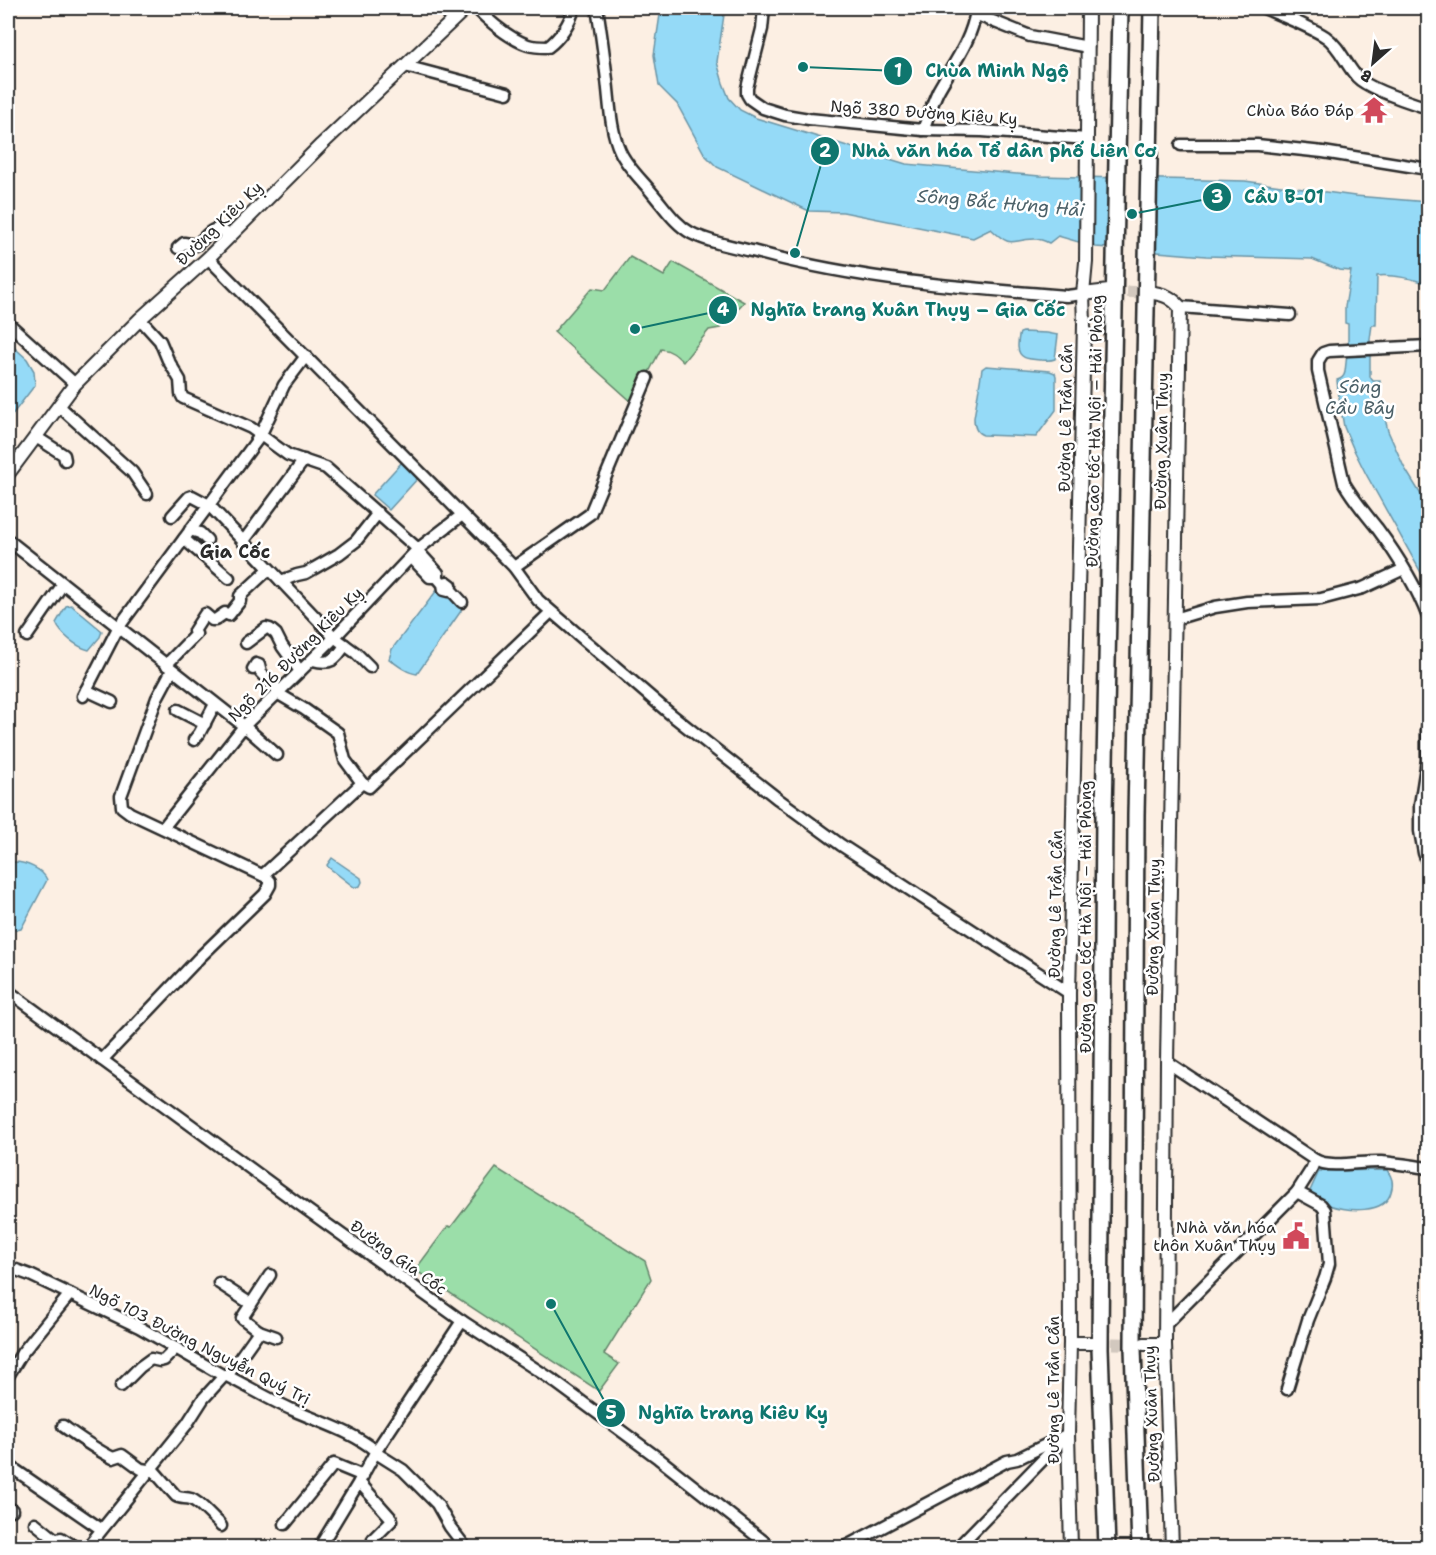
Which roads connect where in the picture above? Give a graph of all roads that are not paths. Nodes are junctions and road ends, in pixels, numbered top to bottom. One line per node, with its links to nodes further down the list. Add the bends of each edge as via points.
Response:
1 (466, 8): 12 (main road, Đường Kiêu Kỵ)
2 (476, 8): 3 (street, via 514,39 530,46 548,47 556,41)
3 (574, 8)
4 (597, 8): 24 (street, via 611,117 621,154 676,222 692,233 791,262 870,276 942,286)
5 (764, 8): 15 (street, Ngõ 380 Đường Kiêu Kỵ, via 747,88 756,104 809,119)
6 (1088, 8): 11 (main road, Đường Lê Trần Cẩn)
7 (1120, 8): 22 (highway, Đường cao tốc Hà Nội – Hải Phòng)
8 (1152, 8): 23 (highway)
9 (1264, 8): 14 (street, via 1326,38 1365,83)
10 (976, 9): 11 (street, via 980,16 1023,34); 15 (street, via 969,39 936,97)
11 (1088, 46): 16 (main road, Đường Lê Trần Cẩn)
12 (405, 66): 13 (street); 19 (main road, Đường Kiêu Kỵ)
13 (507, 93)
14 (1428, 108)
15 (923, 130): 16 (street, Ngõ 380 Đường Kiêu Kỵ, via 982,131)
16 (1087, 145): 24 (main road, Đường Lê Trần Cẩn)
17 (1181, 145): 18 (street, via 1257,145)
18 (1428, 169)
19 (230, 237): 20 (street, via 226,232 212,230 196,245 184,243); 21 (main road, Đường Kiêu Kỵ)
20 (178, 248)
21 (208, 258): 27 (main road, Đường Kiêu Kỵ); 30 (street)
22 (1112, 289): 24 (main road); 129 (highway, Đường cao tốc Hà Nội – Hải Phòng, via 1100,1348)
23 (1150, 290): 25 (main road, via 1173,298); 79 (highway)
24 (1083, 294): 84 (main road, Đường Lê Trần Cẩn)
25 (1180, 307): 26 (street); 58 (main road, Đường Xuân Thụy)
26 (1290, 315)
27 (140, 319): 32 (main road, Đường Kiêu Kỵ); 35 (street, via 160,340 180,380 183,398)
28 (8, 323): 32 (street)
29 (1428, 346): 51 (street, via 1329,351 1318,361 1344,483)
30 (306, 356): 35 (street, via 284,385); 42 (street)
31 (647, 378): 49 (street, via 590,514)
32 (75, 384): 33 (main road, Đường Kiêu Kỵ)
33 (59, 406): 34 (main road, Đường Kiêu Kỵ); 39 (street, via 132,472)
34 (36, 436): 36 (street, via 64,455); 38 (main road, Đường Kiêu Kỵ)
35 (260, 436): 37 (street, via 288,455); 40 (street)
36 (65, 460)
37 (304, 460): 41 (street, via 326,468); 47 (street)
38 (8, 474)
39 (147, 494)
40 (209, 505): 43 (street, via 192,495); 44 (street); 47 (street)
41 (378, 513): 48 (street); 53 (street, via 356,541 339,554 306,573)
42 (462, 515): 48 (street, Ngõ 216 Đường Kiêu Kỵ); 49 (street)
43 (172, 516)
44 (187, 534): 46 (street, via 200,533); 52 (street); 59 (street)
45 (8, 540): 54 (street)
46 (207, 540)
47 (243, 542): 50 (street)
48 (415, 552): 55 (street); 61 (street, Ngõ 216 Đường Kiêu Kỵ)
49 (514, 567): 56 (street)
50 (269, 569): 53 (street); 66 (street, via 240,596 229,615 225,613 212,620 205,614 194,631 196,634)
51 (1404, 569): 57 (street); 58 (street, via 1363,588 1321,599 1247,602)
52 (229, 578)
53 (281, 581): 61 (street)
54 (63, 584): 59 (street); 60 (street)
55 (462, 602)
56 (551, 612): 78 (street, via 373,784 367,787); 84 (street, via 778,799)
57 (1428, 617)
58 (1175, 619): 86 (main road, Đường Xuân Thụy)
59 (118, 628): 66 (street); 70 (street, via 84,693)
60 (27, 636)
61 (334, 638): 63 (street); 64 (street, Ngõ 216 Đường Kiêu Kỵ)
62 (246, 643): 68 (street, via 266,628 270,630)
63 (345, 645): 64 (street, via 334,659); 65 (street)
64 (313, 660): 68 (street, Ngõ 216 Đường Kiêu Kỵ)
65 (370, 667)
66 (169, 668): 71 (street); 80 (street, via 121,796 125,810)
67 (253, 669): 69 (street, via 259,665)
68 (300, 671): 69 (street, Ngõ 216 Đường Kiêu Kỵ)
69 (278, 692): 75 (street, Ngõ 216 Đường Kiêu Kỵ); 78 (street, via 338,733 345,760)
70 (112, 702)
71 (215, 704): 73 (street); 75 (street)
72 (178, 710): 73 (street)
73 (204, 724): 76 (street)
74 (1428, 724): 81 (street, via 1420,805 1420,831)
75 (244, 726): 77 (street); 80 (street, Ngõ 216 Đường Kiêu Kỵ)
76 (194, 740)
77 (277, 755)
78 (362, 783): 82 (street)
79 (1136, 827): 130 (highway, via 1133,1348); 131 (highway, via 1137,1348)
80 (164, 828): 82 (street)
81 (1428, 864)
82 (263, 876): 85 (street, via 270,881 265,894)
83 (8, 991): 85 (street, Đường Gia Cốc)
84 (1069, 993): 99 (main road, Đường Lê Trần Cẩn)
85 (102, 1060): 95 (street, Đường Gia Cốc)
86 (1167, 1062): 87 (street); 96 (main road, Đường Xuân Thụy)
87 (1315, 1160): 88 (street); 89 (street)
88 (1428, 1168)
89 (1297, 1192): 96 (street); 107 (street, via 1325,1210 1329,1263)
90 (8, 1267): 93 (street, Ngõ 103 Đường Nguyễn Quý Trị)
91 (270, 1275): 94 (street)
92 (219, 1283): 94 (street)
93 (70, 1294): 103 (street, Ngõ 103 Đường Nguyễn Quý Trị); 104 (street)
94 (251, 1304): 97 (street, via 242,1318)
95 (462, 1321): 110 (street); 125 (street, Đường Gia Cốc, via 551,1379)
96 (1166, 1324): 102 (main road, Đường Xuân Thụy)
97 (259, 1331): 98 (street); 105 (street)
98 (276, 1337)
99 (1070, 1343): 100 (main road); 109 (main road, Đường Lê Trần Cẩn)
100 (1094, 1344)
101 (1144, 1344): 102 (main road)
102 (1165, 1344): 132 (main road, Đường Xuân Thụy)
103 (176, 1348): 105 (street, Ngõ 103 Đường Nguyễn Quý Trị); 106 (street, via 164,1360 151,1359)
104 (8, 1376)
105 (225, 1376): 110 (street, Ngõ 103 Đường Nguyễn Quý Trị, via 346,1431); 113 (street)
106 (121, 1386)
107 (1287, 1389)
108 (63, 1426): 113 (street, via 109,1456 122,1455)
109 (1068, 1434): 111 (street); 114 (street); 128 (main road, Đường Lê Trần Cẩn)
110 (376, 1452): 115 (street); 124 (street, Ngõ 103 Đường Nguyễn Quý Trị, via 403,1470 437,1504)
111 (1017, 1459): 114 (street); 126 (street)
112 (8, 1465): 119 (street)
113 (148, 1471): 118 (street, via 154,1471 176,1496 194,1501); 119 (street)
114 (1027, 1475): 127 (street)
115 (361, 1479): 117 (street, via 334,1464); 122 (street); 123 (street, via 392,1520 373,1539)
116 (35, 1523): 120 (street, via 56,1540 61,1538)
117 (285, 1524)
118 (221, 1527)
119 (102, 1529): 121 (street)
120 (78, 1548)
121 (87, 1548)
122 (319, 1548)
123 (377, 1548)
124 (466, 1548)
125 (771, 1548)
126 (843, 1548)
127 (957, 1548)
128 (1071, 1548)
129 (1107, 1548)
130 (1140, 1548)
131 (1147, 1548)
132 (1172, 1548)

